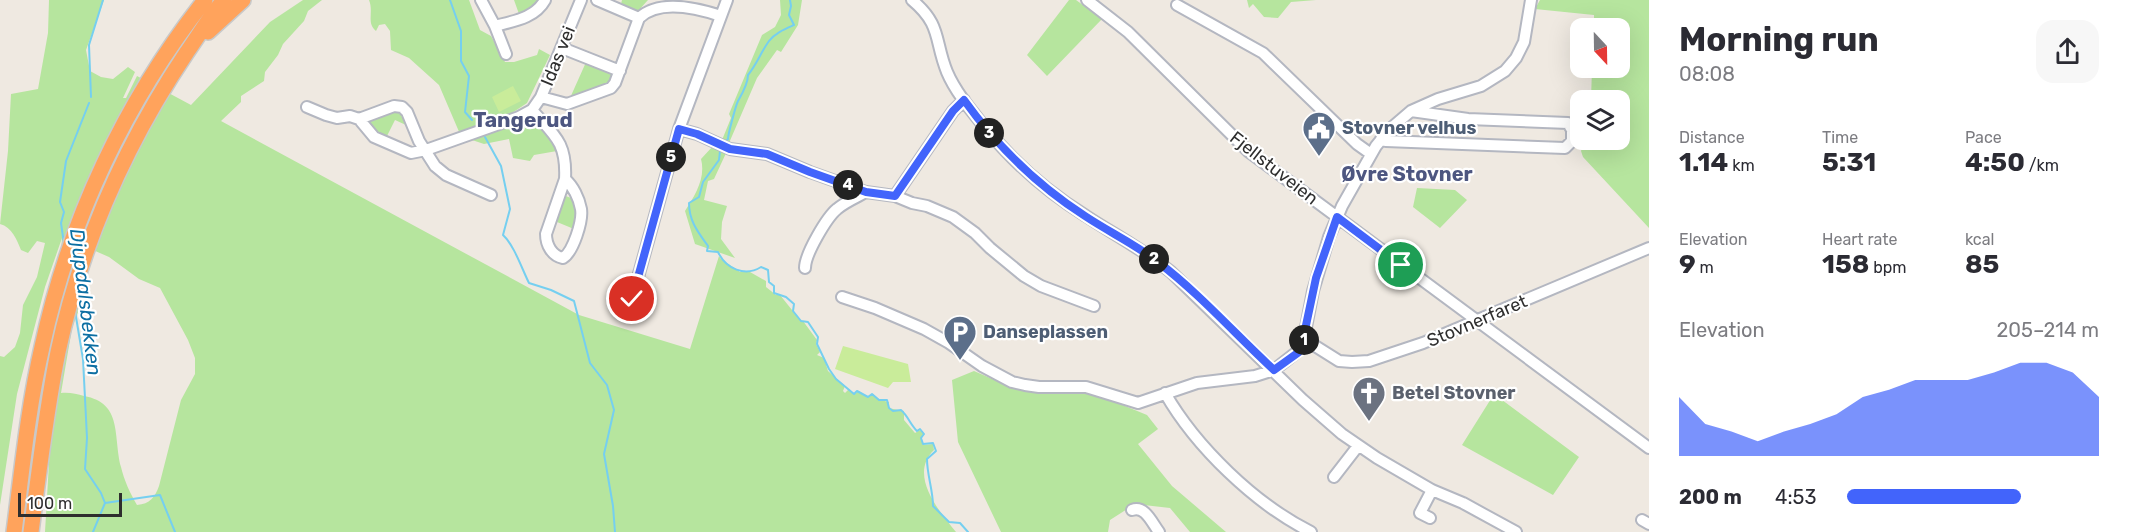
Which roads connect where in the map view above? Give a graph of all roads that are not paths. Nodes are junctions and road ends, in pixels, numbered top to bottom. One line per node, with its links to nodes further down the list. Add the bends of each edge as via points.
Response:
1 (205, 0): 52 (highway, via 135,104 78,224 41,350)
2 (224, 0): 19 (highway)
3 (243, 0): 19 (highway)
4 (481, 0): 17 (street)
5 (545, 0): 17 (street, via 533,13)
6 (581, 0): 18 (street, Idas vei)
7 (597, 0): 13 (street)
8 (727, 0): 15 (street)
9 (912, 0): 23 (street, via 931,20 947,74)
10 (1087, 0): 36 (street, Fjellstuveien, via 1128,32 1243,147)
11 (1531, 0): 26 (street, via 1522,48 1505,71 1480,86)
12 (691, 3): 15 (street); 16 (street, via 660,1 648,5)
13 (618, 4): 16 (street)
14 (1177, 6): 31 (street, via 1263,53)
15 (721, 16): 28 (street)
16 (639, 18): 21 (street)
17 (495, 26): 20 (street)
18 (562, 48): 21 (street); 22 (street, Idas vei)
19 (189, 51): 53 (highway, via 128,152 82,265 58,353)
20 (506, 54)
21 (620, 71): 22 (street, via 611,88 567,104)
22 (541, 97): 25 (street, Idas vei)
23 (964, 100): 35 (street); 44 (street, via 1000,146 1024,169 1073,207 1149,254)
24 (307, 107): 27 (street, via 337,118)
25 (532, 110): 30 (street, Idas vei, via 504,124); 32 (street, via 562,146)
26 (1411, 111): 29 (street); 29 (street, via 1468,119 1568,123 1572,141 1565,148)
27 (359, 119): 30 (street, via 375,137 411,153); 30 (street, via 394,106 402,107)
28 (679, 129): 33 (street, via 730,149 767,154); 40 (street)
29 (1381, 139): 31 (street)
30 (426, 150): 34 (street, via 446,175)
31 (1371, 154): 36 (street)
32 (565, 179): 32 (street, via 572,184 581,217 572,250 563,258 550,249 546,234)
33 (866, 192): 35 (street); 38 (street, via 832,213 807,256)
34 (490, 195)
35 (895, 196): 41 (street, via 953,217 1024,276)
36 (1337, 217): 42 (street, Fjellstuveien); 43 (street, via 1316,278)
37 (1649, 248): 42 (street, Stovnerfaret)
38 (805, 268)
39 (842, 297): 45 (street, via 924,329 1012,382 1039,387 1086,387 1138,403)
40 (632, 299)
41 (1094, 306)
42 (1479, 321): 43 (street, Stovnerfaret, via 1406,350 1360,362 1339,361); 47 (street, Fjellstuveien)
43 (1304, 339): 44 (street, via 1299,352)
44 (1274, 370): 45 (street); 46 (street)
45 (1165, 393): 55 (street, via 1200,441 1251,493)
46 (1358, 446): 48 (street); 49 (street)
47 (1649, 448)
48 (1334, 477)
49 (1432, 489): 51 (street, via 1420,513); 56 (street)
50 (1132, 510): 54 (street, via 1142,510)
51 (1430, 518)
52 (14, 532)
53 (31, 532)
54 (1159, 532)
55 (1311, 532)
56 (1516, 532)

